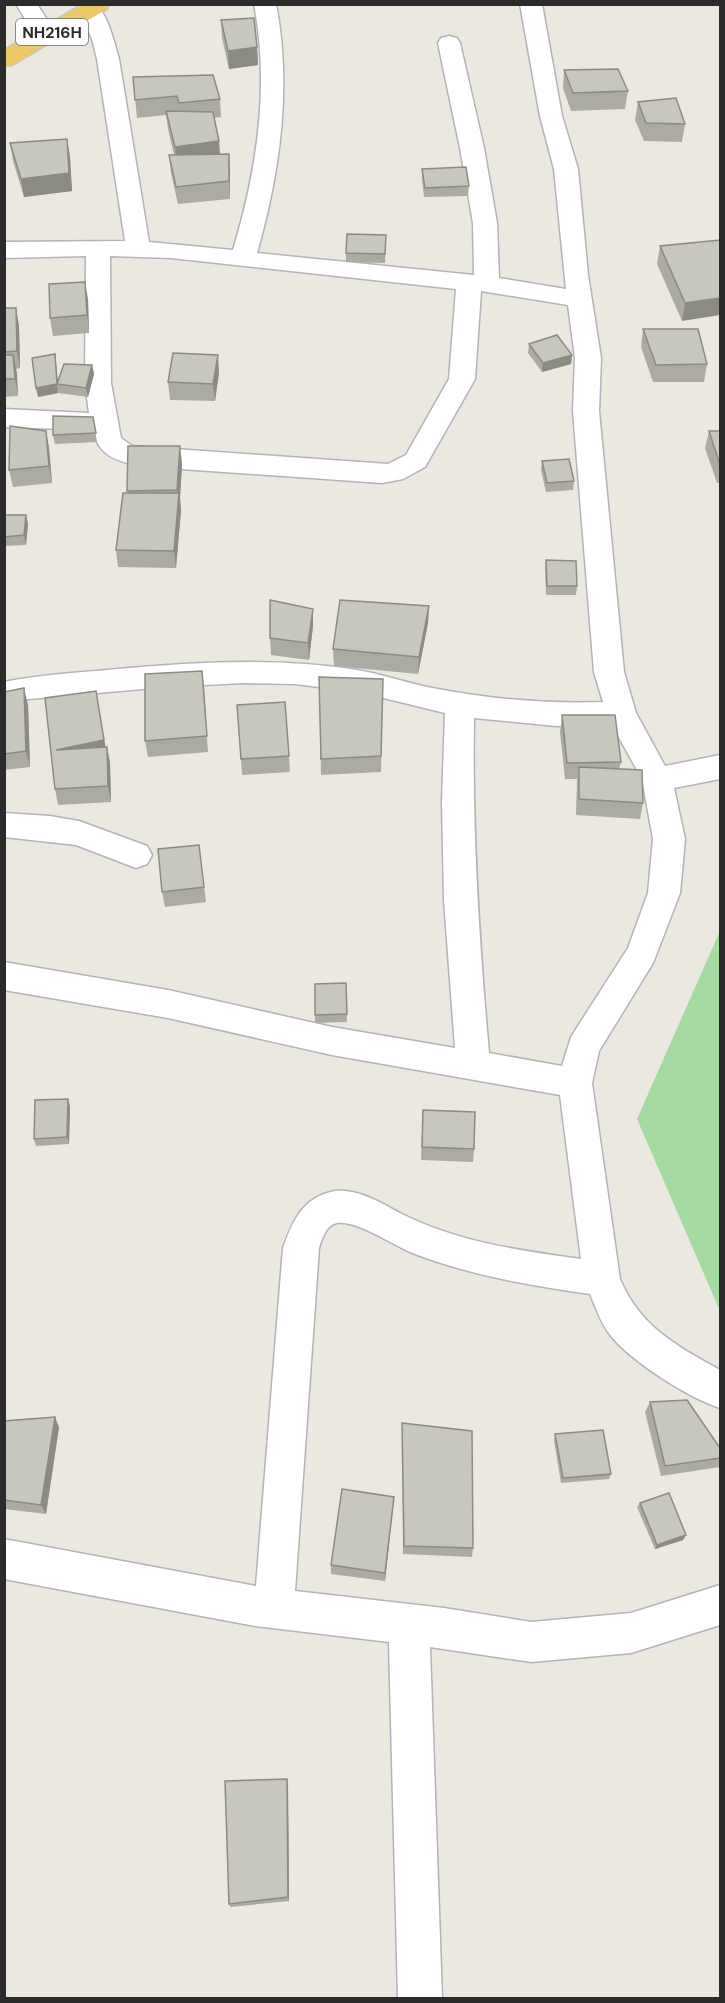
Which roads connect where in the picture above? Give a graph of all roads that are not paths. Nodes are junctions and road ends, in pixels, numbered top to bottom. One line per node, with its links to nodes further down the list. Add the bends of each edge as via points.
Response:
1 (26, 4): 5 (street)
2 (265, 4): 11 (street, via 272,54 271,97 258,200)
3 (531, 4): 13 (street, via 551,116 566,169)
4 (94, 7): 5 (highway, NH216H); 9 (street, via 108,59)
5 (46, 35): 7 (highway, NH216H)
6 (449, 43): 12 (street, via 485,223)
7 (4, 60)
8 (98, 248): 9 (street); 10 (street); 15 (street, via 98,383)
9 (138, 249): 11 (street)
10 (4, 250)
11 (243, 258): 12 (street)
12 (478, 283): 13 (street); 15 (street, via 462,379 416,461 394,472 138,457 119,453 107,443)
13 (579, 299): 18 (street, via 588,357 586,411 609,672)
14 (4, 418): 15 (street)
15 (103, 422)
16 (4, 693): 17 (street, via 166,676 295,673 358,681)
17 (460, 705): 18 (street, via 556,715); 24 (street, via 460,889)
18 (621, 713): 20 (street)
19 (720, 767): 20 (street)
20 (657, 779): 25 (street, via 669,839 664,893 642,953 583,1047)
21 (4, 825): 22 (street, via 79,833)
22 (136, 855)
23 (4, 976): 24 (street, via 168,1004 332,1041)
24 (473, 1066): 25 (street)
25 (575, 1083): 26 (street)
26 (602, 1279): 27 (street, via 627,1328 658,1353); 30 (street, via 467,1256 422,1241 355,1209 321,1211 308,1226 301,1248)
27 (720, 1390)
28 (4, 1559): 30 (street)
29 (720, 1605): 31 (street, via 631,1633 531,1642)
30 (274, 1608): 31 (street)
31 (409, 1624): 32 (street)
32 (420, 1998)

